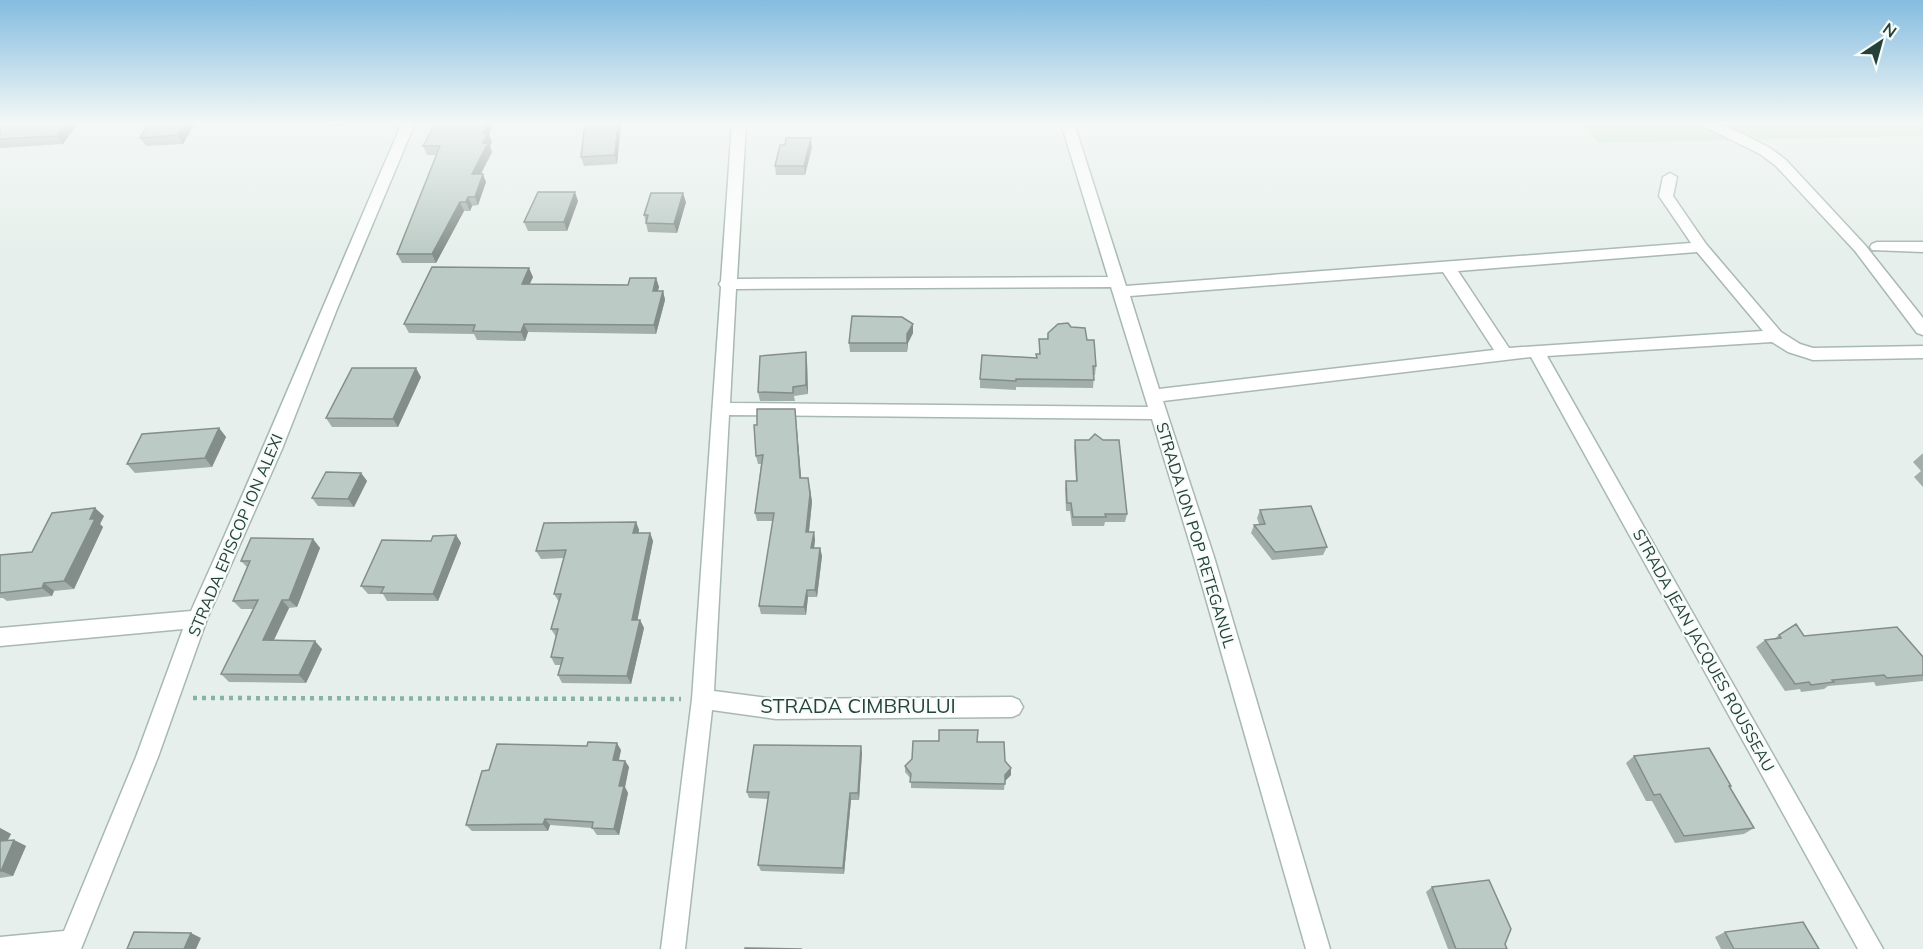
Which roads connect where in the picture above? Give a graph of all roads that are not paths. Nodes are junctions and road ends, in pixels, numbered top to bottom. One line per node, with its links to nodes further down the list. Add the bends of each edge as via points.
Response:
1 (390, 167): 19 (street, STRADA EPISCOP ION ALEXI, via 273,449)
2 (736, 167): 10 (street)
3 (1081, 167): 11 (street, STRADA ION POP RETEGANUL)
4 (1785, 167): 12 (street, via 1860,248)
5 (1670, 177): 6 (street, via 1666,196)
6 (1701, 247): 9 (street); 13 (street)
7 (1877, 247): 8 (street)
8 (1923, 247)
9 (1447, 266): 11 (street); 16 (street)
10 (727, 284): 11 (street); 18 (street)
11 (1117, 287): 17 (street, STRADA ION POP RETEGANUL)
12 (1923, 329)
13 (1775, 336): 14 (street); 15 (street, via 1813,354)
14 (1536, 351): 16 (street); 27 (street, STRADA JEAN JACQUES ROUSSEAU)
15 (1923, 352)
16 (1505, 355): 17 (street)
17 (1156, 404): 18 (street); 26 (street, STRADA ION POP RETEGANUL)
18 (720, 409): 21 (street)
19 (197, 619): 20 (street); 23 (street, STRADA EPISCOP ION ALEXI)
20 (0, 637)
21 (704, 699): 22 (street, STRADA CIMBRULUI, via 776,709); 25 (street)
22 (1012, 706)
23 (71, 945): 24 (street)
24 (0, 949)
25 (673, 949)
26 (1318, 949)
27 (1871, 949)

